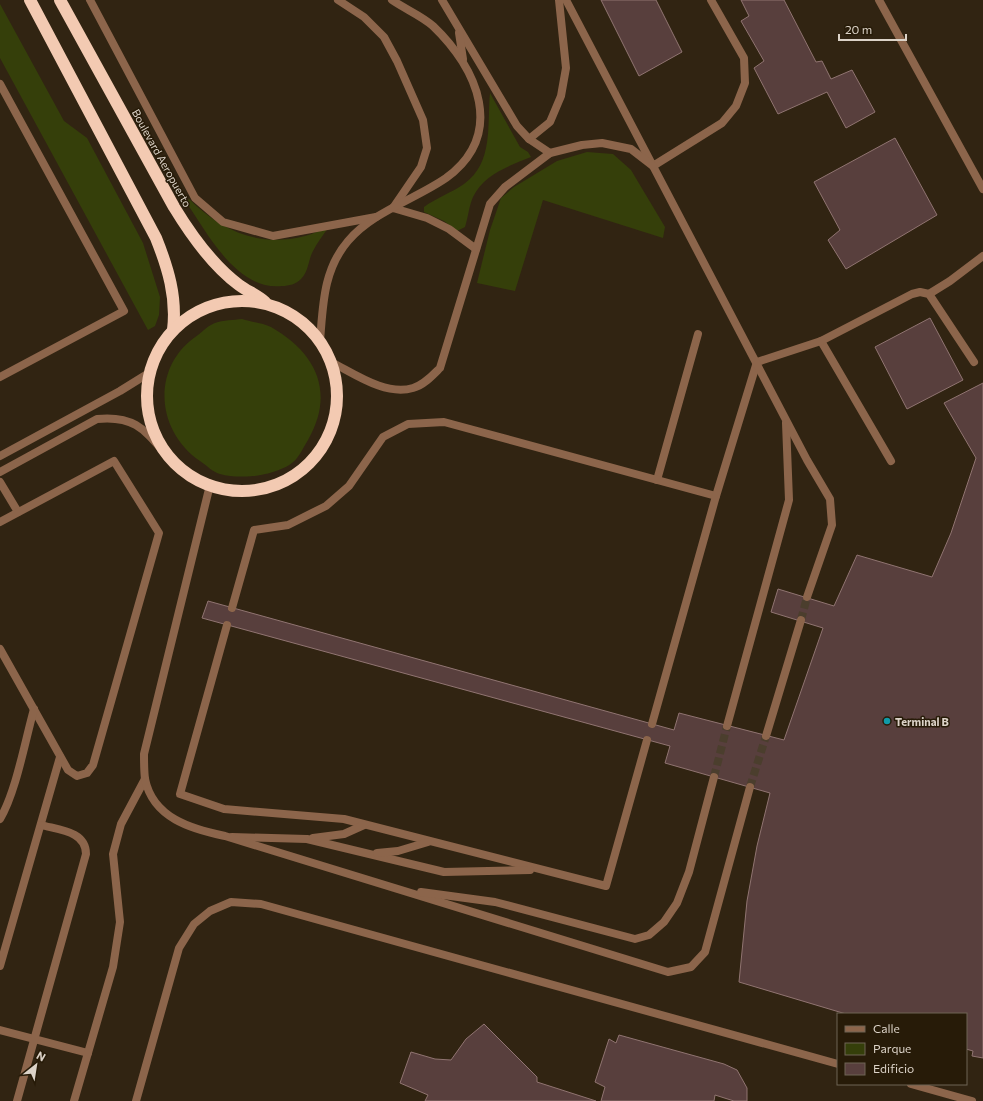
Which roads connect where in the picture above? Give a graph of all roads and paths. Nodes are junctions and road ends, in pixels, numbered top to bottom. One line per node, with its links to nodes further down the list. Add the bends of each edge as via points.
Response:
1 (30, 0): 24 (highway, via 156,238 173,292)
2 (60, 0): 23 (highway, Boulevard Aeropuerto, via 188,230 239,285)
3 (90, 0): 19 (street, via 195,198 223,222 273,236)
4 (338, 0): 18 (street, via 364,16 384,37 423,120 427,148 421,166)
5 (392, 0): 12 (street, via 432,25)
6 (442, 0): 11 (street)
7 (559, 0): 14 (street, via 566,68 561,96 550,122)
8 (566, 0): 16 (street)
9 (711, 0): 16 (street, via 744,58 745,83 736,106 722,123)
10 (879, 0): 17 (street)
11 (458, 27): 12 (street); 14 (street, via 517,126)
12 (463, 60): 18 (street, via 476,90 481,114 479,135 467,160 447,177 418,196)
13 (0, 84): 32 (street, via 124,311)
14 (529, 139): 15 (street)
15 (550, 153): 16 (street, via 602,143 631,149); 20 (street, via 497,194 490,204)
16 (653, 166): 29 (street)
17 (983, 189)
18 (393, 208): 19 (street); 20 (street, via 427,218 449,229)
19 (376, 217): 26 (street, via 348,241 332,264 326,283)
20 (476, 249): 28 (street, via 440,368 428,380 413,388 386,389)
21 (983, 256): 22 (street, via 950,282)
22 (929, 294): 27 (street, via 912,294); 30 (street)
23 (269, 305): 24 (highway, Boulevard Aeropuerto, via 248,301 218,304 191,315); 26 (highway, Boulevard Aeropuerto, via 291,314)
24 (173, 330): 31 (highway, Boulevard Aeropuerto, via 159,347)
25 (698, 334): 38 (street)
26 (320, 341): 28 (highway, Boulevard Aeropuerto)
27 (821, 341): 29 (street); 36 (street)
28 (331, 362): 40 (highway, Boulevard Aeropuerto, via 337,388 335,417 324,445 305,468 287,480 266,488 236,491)
29 (757, 362): 33 (street); 41 (street)
30 (974, 362)
31 (149, 373): 34 (street); 35 (highway, Boulevard Aeropuerto, via 146,390 149,420 154,434)
32 (0, 377)
33 (786, 420): 44 (street, via 830,499 832,525); 51 (street, via 789,500)
34 (0, 456)
35 (170, 459): 37 (street, via 146,431 130,421 97,419); 40 (highway, Boulevard Aeropuerto, via 194,478)
36 (891, 461)
37 (0, 472)
38 (657, 480): 41 (street); 45 (street, via 444,422 408,424 383,437 349,486 326,506 288,525 254,530)
39 (0, 482): 42 (street)
40 (210, 486): 56 (street, via 144,754)
41 (716, 496): 50 (street)
42 (18, 512): 43 (street); 54 (street, via 114,461 159,533 93,765 87,774 77,776 68,770)
43 (0, 522)
44 (807, 597)
45 (232, 608)
46 (801, 620): 52 (street)
47 (227, 625): 60 (street, via 180,794 224,809 337,818)
48 (0, 649): 49 (street)
49 (34, 709): 54 (street); 58 (street, via 12,789)
50 (652, 724)
51 (728, 726)
52 (766, 736)
53 (647, 740): 65 (street, via 606,886)
54 (60, 756): 59 (street)
55 (714, 777): 66 (street, via 689,872 677,903 664,922 649,935 635,939 495,902)
56 (145, 779): 61 (street, via 154,801 172,818 194,829); 70 (street, via 121,824 113,854 120,922 113,967)
57 (750, 787): 66 (street, via 705,952 691,967 668,972)
58 (0, 819)
59 (42, 825): 67 (street); 69 (street, via 77,835 86,846 86,854)
60 (364, 825): 62 (street, via 344,834); 63 (street)
61 (225, 836): 62 (street); 66 (street)
62 (307, 839): 64 (street)
63 (429, 841): 64 (street, via 398,851); 65 (street)
64 (372, 854): 65 (street, via 444,872)
65 (541, 869)
66 (398, 889)
67 (0, 966)
68 (0, 1030): 69 (street)
69 (35, 1039): 70 (street); 73 (street)
70 (88, 1053): 74 (street)
71 (837, 1064): 75 (street, via 261,904 231,902 210,910 194,924 178,948)
72 (915, 1085): 76 (street)
73 (17, 1101)
74 (74, 1101)
75 (136, 1101)
76 (972, 1101)

